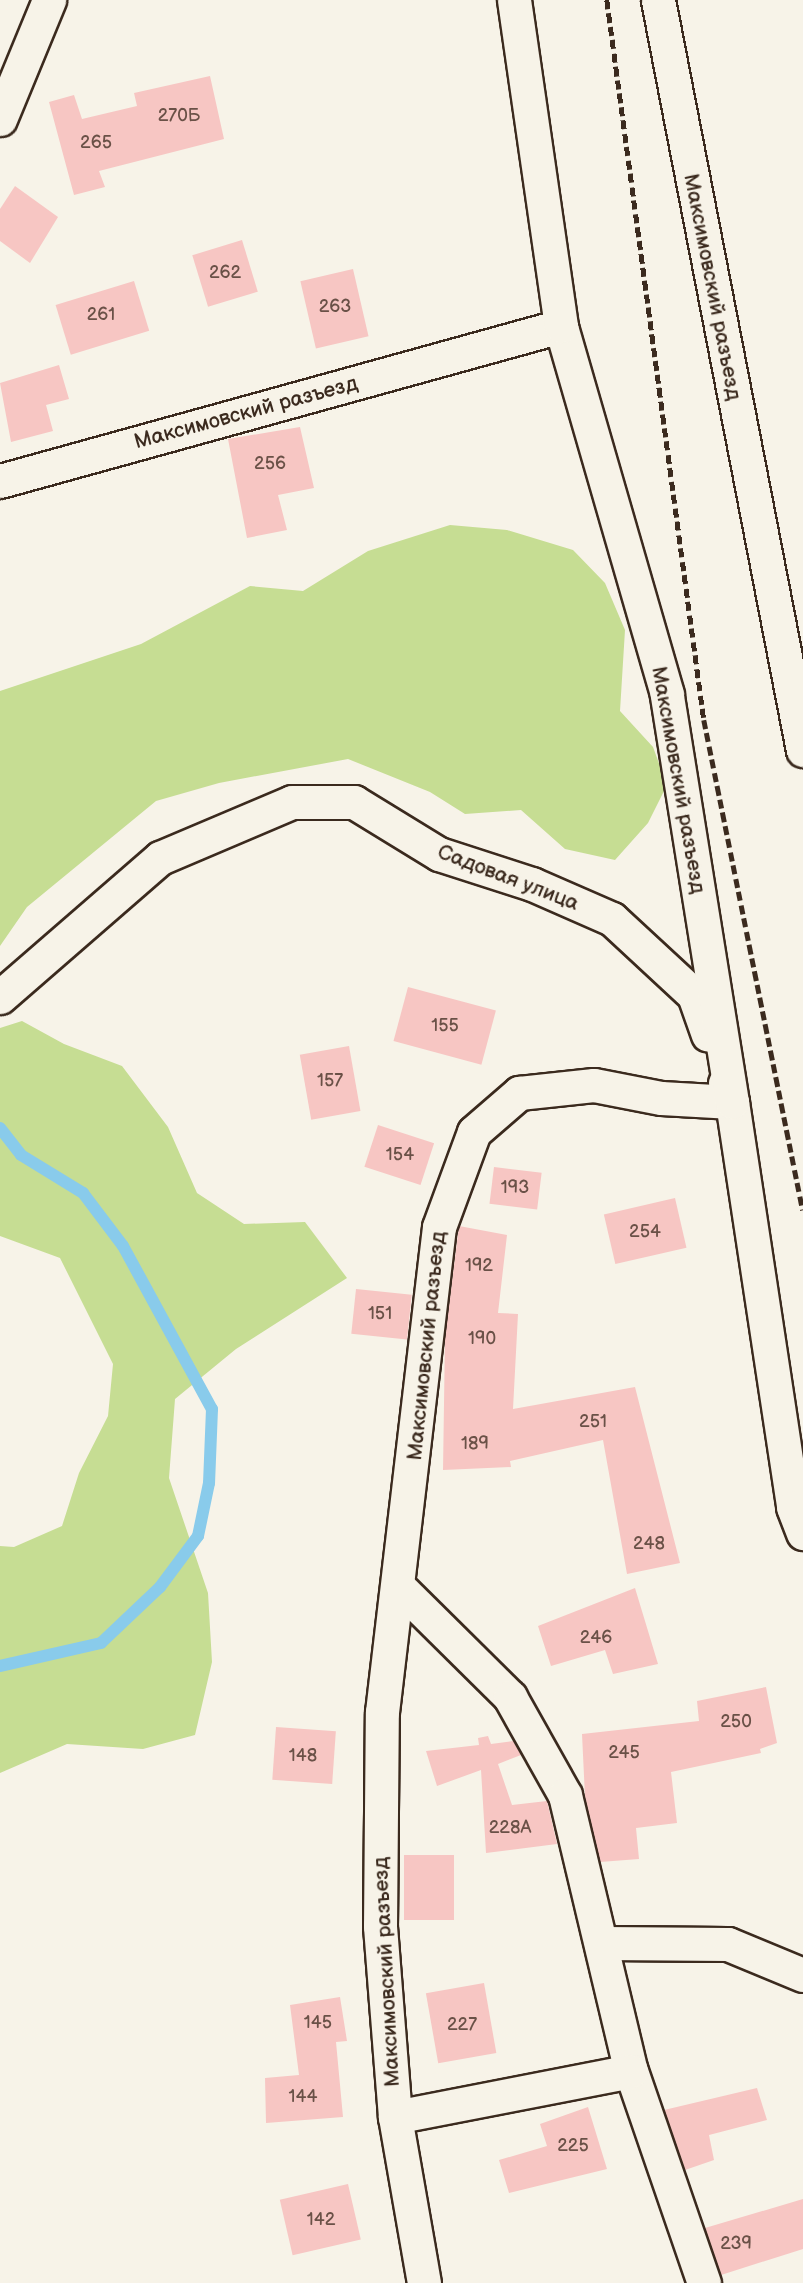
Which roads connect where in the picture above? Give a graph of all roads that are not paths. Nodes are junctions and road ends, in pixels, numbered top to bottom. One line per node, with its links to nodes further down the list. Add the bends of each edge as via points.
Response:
1 (49, 0): 4 (street)
2 (514, 0): 5 (street, Максимовский разъезд)
3 (658, 0): 7 (street, Максимовский разъезд)
4 (0, 119)
5 (561, 326): 6 (street, Максимовский разъезд); 9 (street, Максимовский разъезд, via 667,694)
6 (0, 481)
7 (803, 750)
8 (0, 997): 9 (street, Садовая улица, via 160,858 292,802 354,802 439,854 532,884 612,919 694,995)
9 (732, 1102): 10 (street, Максимовский разъезд, via 793,1508); 11 (street, Максимовский разъезд, via 661,1098 594,1085 519,1093 474,1131 439,1227)
10 (803, 1533)
11 (400, 1588): 12 (street, via 510,1697 565,1795); 15 (street, Максимовский разъезд, via 382,1724 380,1926)
12 (603, 1943): 13 (street, via 728,1944); 14 (street)
13 (803, 1975)
14 (631, 2071): 15 (street); 17 (street)
15 (394, 2118): 16 (street, Максимовский разъезд)
16 (424, 2283)
17 (704, 2283)

